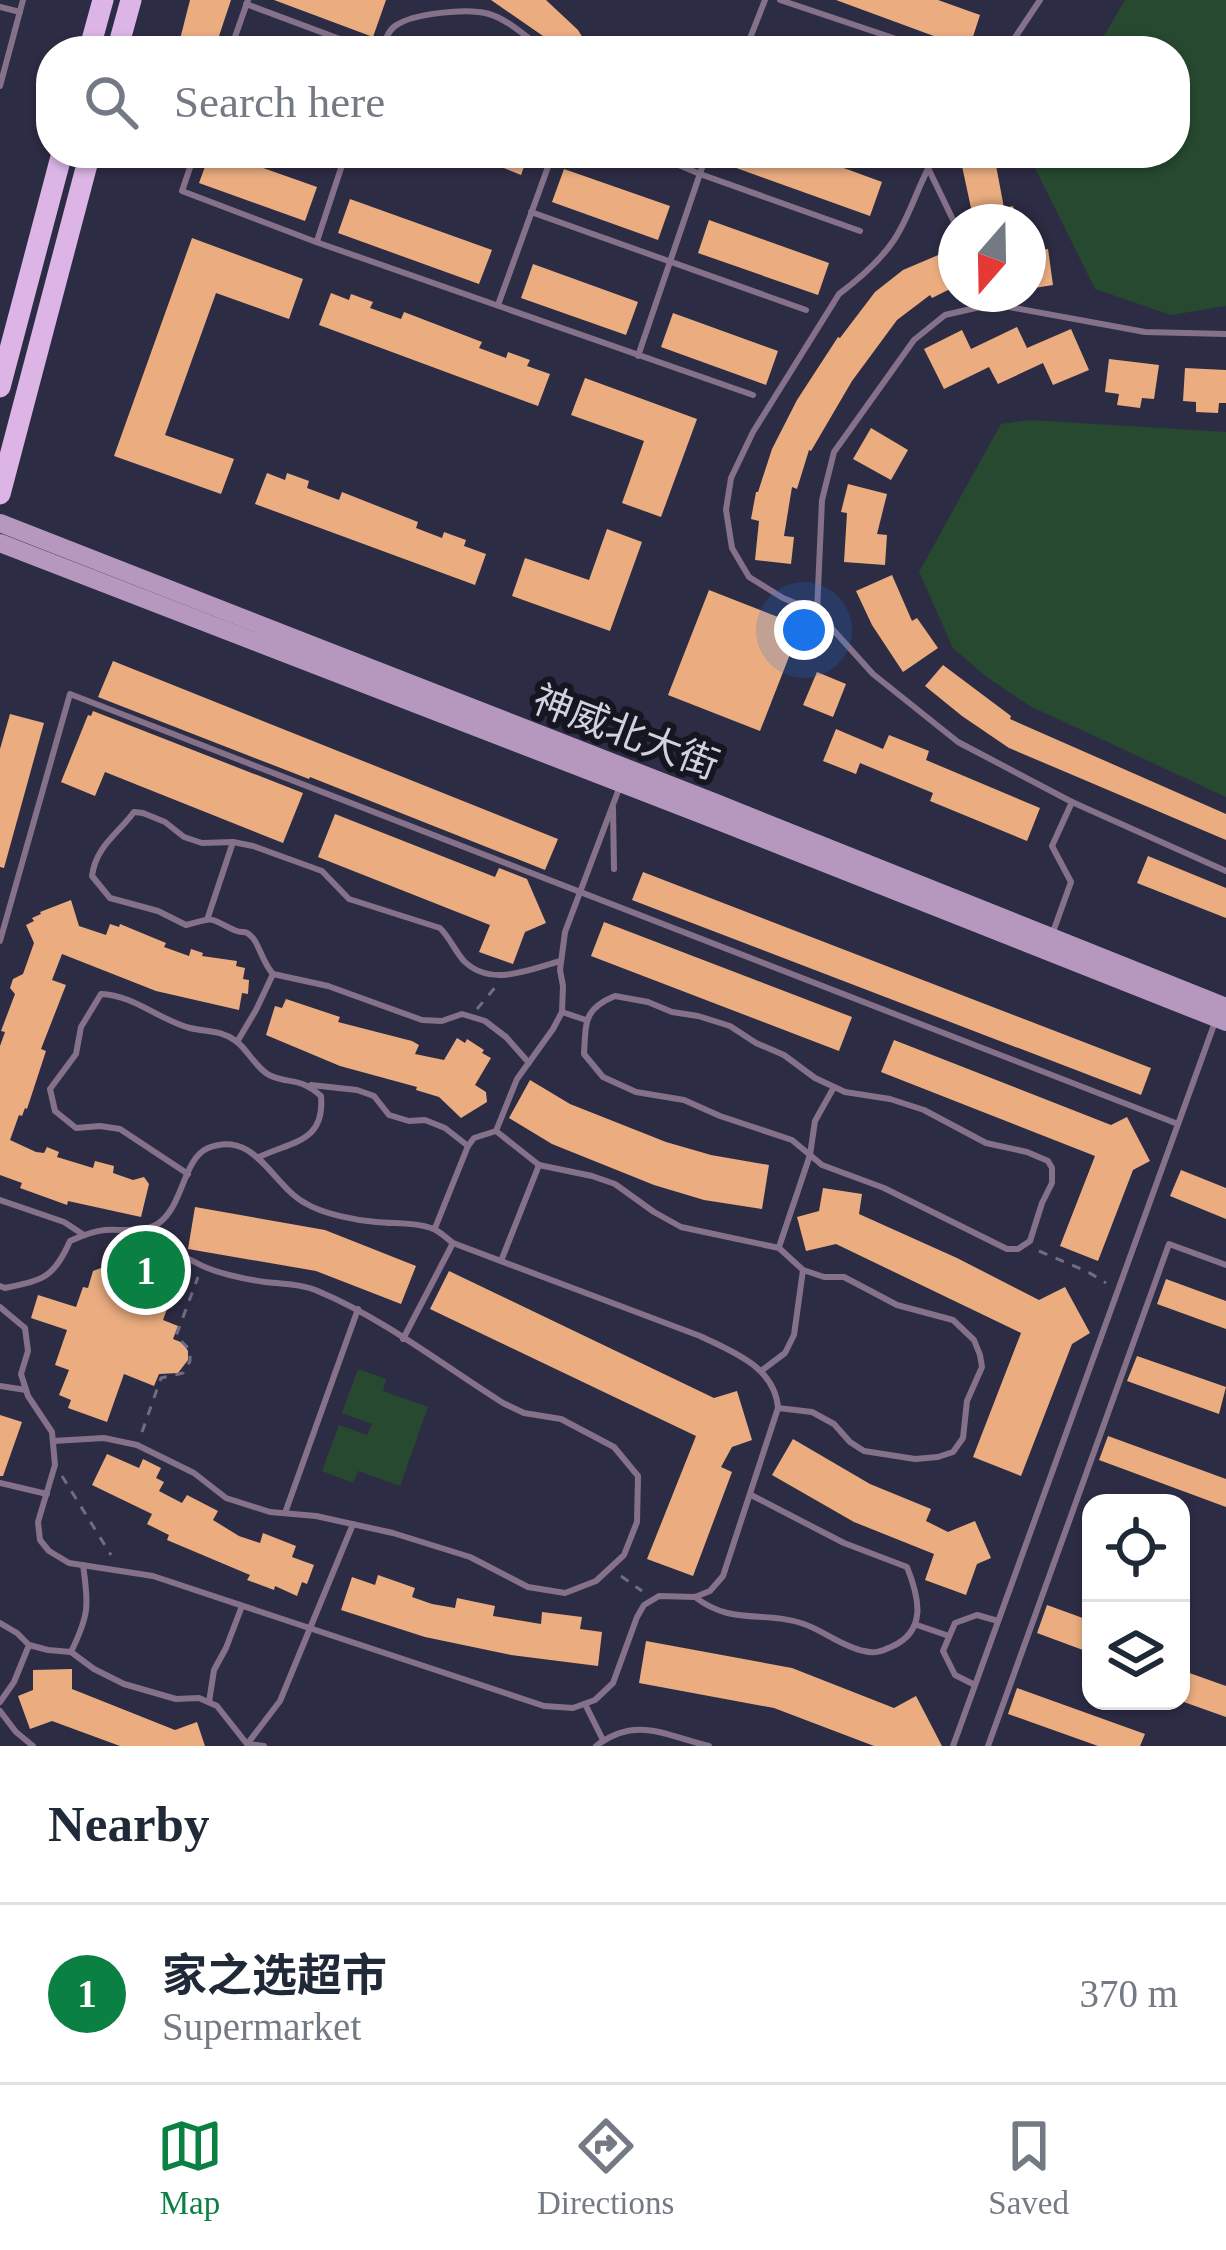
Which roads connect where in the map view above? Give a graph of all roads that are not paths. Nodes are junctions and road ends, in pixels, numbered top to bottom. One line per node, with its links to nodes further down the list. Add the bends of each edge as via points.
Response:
1 (23, 0): 9 (lane)
2 (103, 0): 10 (main road)
3 (131, 0): 11 (main road)
4 (765, 0): 16 (lane)
5 (780, 0): 17 (lane)
6 (1040, 0): 18 (lane)
7 (247, 2): 12 (lane); 13 (lane)
8 (0, 7): 9 (lane)
9 (20, 12): 19 (lane)
10 (93, 36)
11 (121, 36)
12 (235, 36)
13 (334, 36)
14 (388, 36): 15 (lane, via 399,23 427,15 485,12)
15 (524, 36)
16 (751, 36)
17 (887, 36)
18 (1016, 36)
19 (0, 86)
20 (58, 168): 40 (main road)
21 (86, 168): 42 (main road)
22 (190, 168): 32 (lane, via 182,191)
23 (341, 168): 32 (lane)
24 (547, 168): 30 (lane)
25 (686, 168): 28 (lane)
26 (702, 168): 28 (lane)
27 (927, 168): 29 (lane); 45 (lane, via 895,238 839,294 731,478 732,548 749,578)
28 (700, 174): 31 (lane); 33 (lane)
29 (945, 204)
30 (531, 212): 33 (lane); 34 (lane)
31 (860, 231)
32 (316, 242): 34 (lane)
33 (669, 263): 35 (lane); 39 (lane)
34 (497, 305): 39 (lane)
35 (806, 310)
36 (958, 312): 45 (lane, via 914,340 834,452 822,500)
37 (1036, 312): 38 (lane, via 1145,332)
38 (1226, 334)
39 (638, 356): 41 (lane)
40 (0, 387)
41 (753, 395)
42 (0, 494)
43 (0, 523): 54 (street, 神威北大街)
44 (0, 543): 46 (street, 神威北大街)
45 (817, 611): 47 (lane, via 873,674 958,742)
46 (621, 783): 48 (lane); 59 (street, 神威北大街)
47 (1072, 802): 51 (lane); 54 (lane, via 1052,846 1072,882)
48 (613, 805): 50 (lane); 52 (lane)
49 (233, 842): 53 (lane); 53 (lane, via 202,843 134,812 94,859 92,876 110,898 186,925); 56 (lane, via 322,871 349,899 440,928 482,972 501,977)
50 (614, 868)
51 (1226, 871)
52 (579, 893): 55 (lane, via 70,694); 56 (lane); 65 (lane)
53 (208, 917): 57 (lane, via 247,933)
54 (1050, 938): 59 (street, 神威北大街)
55 (0, 940)
56 (561, 961): 58 (lane)
57 (273, 974): 61 (lane); 62 (lane, via 422,1020 471,1016)
58 (562, 1012): 60 (lane); 62 (lane)
59 (1223, 1016): 65 (lane)
60 (586, 1020): 64 (lane, via 597,1003 615,996 648,1002 730,1026); 68 (lane, via 584,1054 602,1076 792,1140)
61 (237, 1042): 63 (lane, via 264,1073); 71 (lane, via 101,994 76,1054 50,1089 56,1112 76,1128 120,1129)
62 (529, 1063): 66 (lane)
63 (309, 1085): 67 (lane, via 374,1096 389,1115 445,1127); 69 (lane, via 321,1096 316,1130)
64 (834, 1087): 68 (lane, via 815,1121); 68 (lane, via 924,1110 986,1143 1048,1161 1052,1183 1030,1241 1007,1249)
65 (1178, 1124): 98 (lane)
66 (496, 1131): 67 (lane); 70 (lane)
67 (468, 1146): 74 (lane)
68 (810, 1155): 77 (lane)
69 (259, 1157): 71 (lane, via 228,1144 208,1148); 74 (lane, via 307,1205)
70 (539, 1165): 77 (lane, via 615,1184 681,1227); 78 (lane)
71 (188, 1174): 73 (lane, via 178,1200)
72 (0, 1200): 75 (lane)
73 (150, 1228): 75 (lane); 83 (lane, via 202,1266 313,1288)
74 (435, 1228): 76 (lane)
75 (84, 1235): 81 (lane, via 70,1240 59,1266 40,1281)
76 (453, 1243): 78 (lane); 84 (lane)
77 (779, 1247): 80 (lane)
78 (501, 1261): 85 (lane, via 700,1336)
79 (1226, 1265): 115 (lane, via 1169,1244)
80 (803, 1270): 85 (lane, via 794,1335); 88 (lane, via 844,1277 897,1305 952,1320 974,1340 982,1367 962,1438 938,1457 864,1450 812,1412)
81 (3, 1287): 82 (lane)
82 (0, 1305): 87 (lane, via 25,1328)
83 (358, 1309): 84 (lane); 93 (lane)
84 (403, 1339): 94 (lane, via 503,1403 561,1419 614,1447 638,1476 637,1522 624,1555 596,1581 566,1593 528,1588 470,1557)
85 (761, 1371): 88 (lane)
86 (0, 1387): 87 (lane)
87 (26, 1390): 89 (lane)
88 (778, 1408): 92 (lane)
89 (52, 1441): 91 (lane); 93 (lane, via 137,1445 226,1498)
90 (0, 1483): 91 (lane)
91 (47, 1494): 95 (lane, via 40,1540)
92 (751, 1495): 96 (lane, via 723,1576); 100 (lane, via 907,1567 919,1597)
93 (285, 1514): 94 (lane)
94 (353, 1524): 101 (lane)
95 (83, 1565): 97 (lane, via 154,1576); 104 (lane, via 86,1621)
96 (695, 1598): 100 (lane, via 732,1615 802,1623 860,1651 902,1642); 107 (lane, via 659,1596 644,1605 613,1683)
97 (242, 1606): 101 (lane); 106 (lane)
98 (998, 1622): 102 (lane, via 977,1615 955,1623); 105 (lane)
99 (0, 1623): 103 (lane)
100 (917, 1624): 102 (lane)
101 (309, 1628): 107 (lane, via 544,1706); 110 (lane, via 280,1701)
102 (949, 1636): 105 (lane, via 943,1651 955,1675)
103 (29, 1645): 104 (lane); 108 (lane)
104 (70, 1652): 106 (lane, via 154,1694)
105 (975, 1685): 114 (lane)
106 (208, 1702): 110 (lane)
107 (585, 1704): 109 (lane)
108 (0, 1707): 111 (lane)
109 (599, 1743): 113 (lane, via 628,1729)
110 (246, 1745): 112 (lane)
111 (33, 1746)
112 (265, 1746)
113 (709, 1746)
114 (953, 1746)
115 (988, 1746)

